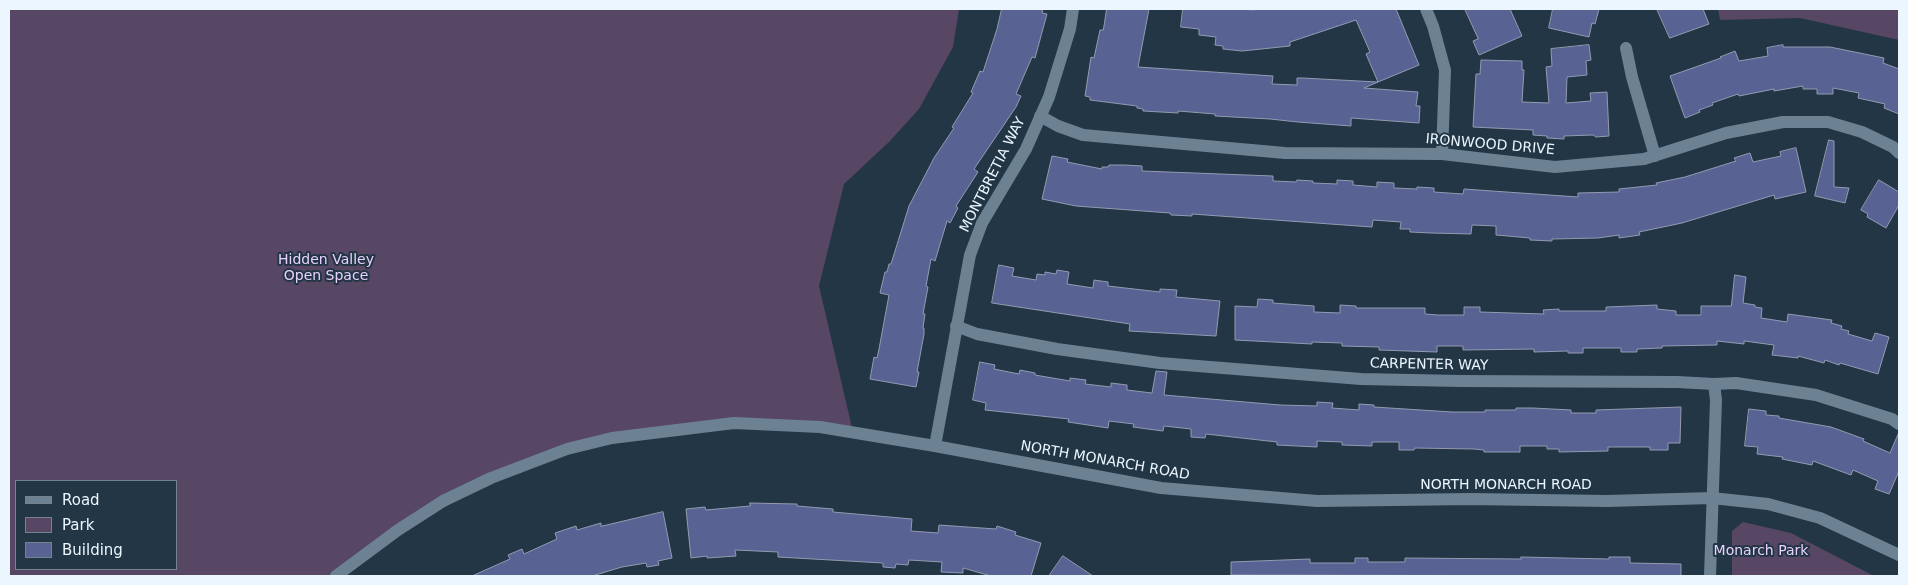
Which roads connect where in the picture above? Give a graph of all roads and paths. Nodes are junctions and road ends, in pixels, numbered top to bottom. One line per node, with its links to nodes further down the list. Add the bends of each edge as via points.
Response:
1 (1073, 9): 4 (street, MONTBRETIA WAY, via 1067,38)
2 (1426, 9): 6 (street, via 1445,70)
3 (1626, 48): 7 (street)
4 (1040, 116): 6 (street, IRONWOOD DRIVE, via 1083,135 1285,153); 8 (street, MONTBRETIA WAY, via 1026,149 982,223 970,255)
5 (1899, 153): 7 (street, IRONWOOD DRIVE, via 1862,132 1828,122 1783,122 1726,133)
6 (1442, 154): 7 (street, IRONWOOD DRIVE, via 1555,167)
7 (1656, 156)
8 (956, 326): 9 (street, CARPENTER WAY, via 977,334 1057,349 1160,364 1361,379); 11 (street, MONTBRETIA WAY)
9 (1714, 384): 10 (street, CARPENTER WAY, via 1736,382 1816,395); 12 (street)
10 (1899, 424)
11 (935, 446): 12 (street, NORTH MONARCH ROAD, via 1161,488 1317,501); 14 (street, NORTH MONARCH ROAD, via 820,427 734,423 612,438 567,449 491,478 443,502 398,530)
12 (1712, 498): 13 (street, NORTH MONARCH ROAD, via 1768,504 1820,518); 15 (street)
13 (1899, 555)
14 (336, 576)
15 (1710, 576)

